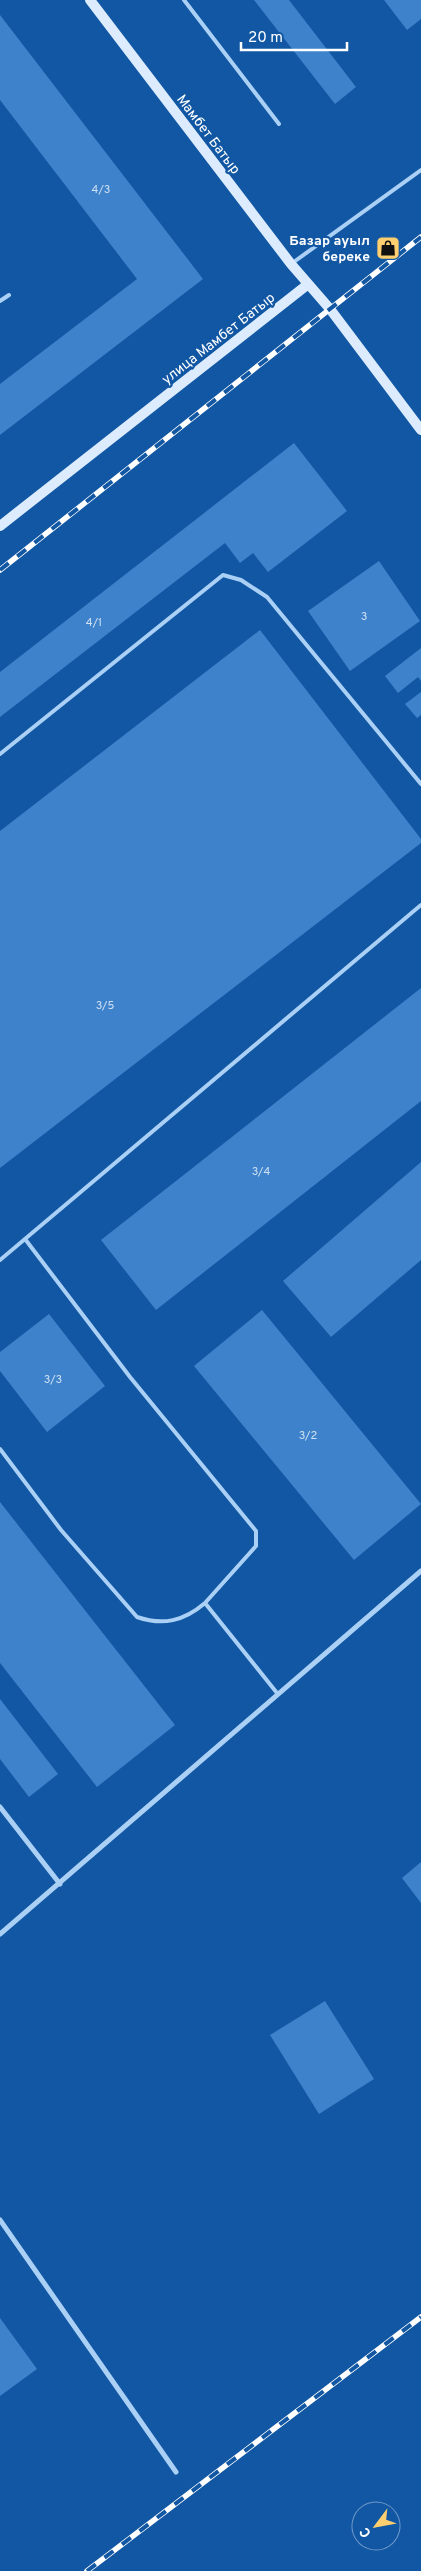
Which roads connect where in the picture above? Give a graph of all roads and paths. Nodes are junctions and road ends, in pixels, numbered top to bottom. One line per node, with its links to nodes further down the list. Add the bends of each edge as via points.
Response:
1 (90, 0): 5 (main road, Мамбет Батыр)
2 (184, 0): 3 (lane)
3 (278, 124)
4 (421, 170): 5 (lane)
5 (291, 264): 6 (main road, Мамбет Батыр)
6 (308, 285): 9 (main road, via 330,309); 10 (main road, улица Мамбет Батыр)
7 (9, 295): 8 (lane)
8 (0, 301)
9 (421, 430)
10 (0, 526)
11 (0, 754): 12 (lane, via 223,575 241,580 267,597)
12 (421, 784)
13 (421, 905): 14 (lane)
14 (25, 1240): 15 (lane); 18 (lane, via 130,1377 256,1531 256,1546)
15 (0, 1260)
16 (0, 1449): 18 (lane, via 61,1530 137,1617 154,1623 174,1620 191,1615)
17 (421, 1570): 19 (street)
18 (205, 1603): 19 (lane)
19 (277, 1694): 21 (street)
20 (0, 1806): 21 (street)
21 (60, 1884): 22 (street)
22 (0, 1934)
23 (0, 2220): 24 (street)
24 (176, 2472)

